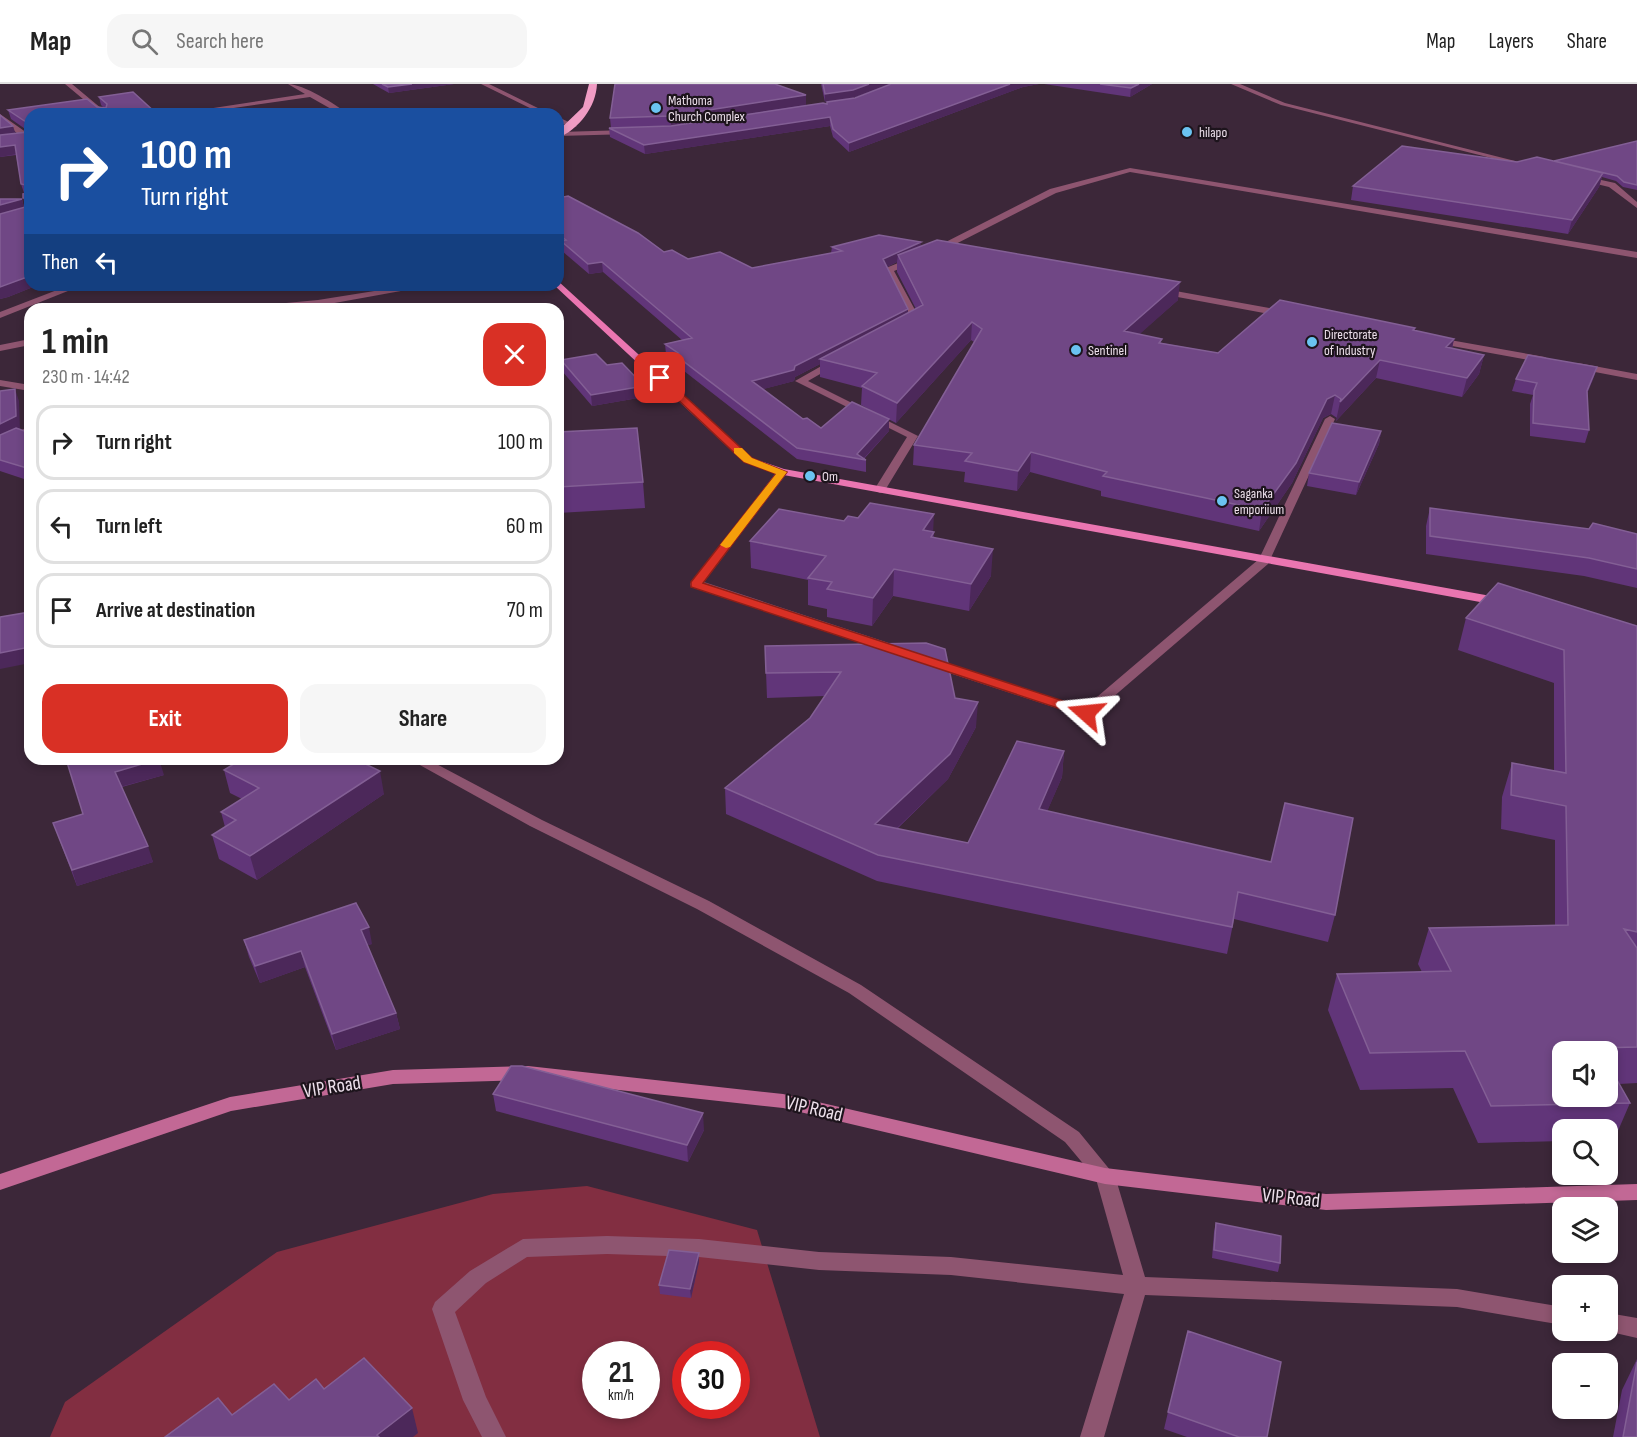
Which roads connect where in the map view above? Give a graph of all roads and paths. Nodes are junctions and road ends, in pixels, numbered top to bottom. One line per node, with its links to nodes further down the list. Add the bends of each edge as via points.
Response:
1 (68, 84): 7 (street)
2 (291, 84): 6 (street)
3 (484, 84): 10 (street)
4 (593, 84): 13 (highway, via 588,106)
5 (1234, 84): 20 (street, via 1283,104)
6 (314, 95): 8 (street); 9 (street)
7 (98, 108)
8 (220, 108)
9 (335, 108)
10 (534, 108)
11 (0, 116): 16 (street)
12 (564, 122): 13 (street)
13 (573, 126): 14 (highway)
14 (564, 131)
15 (638, 131): 17 (street)
16 (24, 133)
17 (564, 134)
18 (24, 137): 19 (street)
19 (18, 138)
20 (1534, 167)
21 (1578, 177): 22 (street, via 1612,185)
22 (1637, 206)
23 (916, 248): 24 (street)
24 (935, 251): 25 (street); 26 (street, via 1053,191 1130,170); 36 (street, via 889,270 916,321)
25 (958, 255)
26 (1637, 255)
27 (1146, 289): 35 (street)
28 (564, 290): 49 (main road, via 748,460)
29 (62, 291): 31 (street)
30 (398, 291): 32 (street)
31 (31, 303)
32 (336, 303)
33 (24, 306): 34 (street)
34 (0, 315)
35 (1298, 316)
36 (895, 332)
37 (1426, 339): 41 (street)
38 (24, 343): 39 (street)
39 (0, 348)
40 (842, 359): 50 (street, via 800,381 913,436)
41 (1555, 362)
42 (1567, 364): 43 (street)
43 (1637, 377)
44 (0, 383): 45 (street)
45 (24, 387)
46 (1330, 419): 51 (street)
47 (24, 432): 48 (street)
48 (0, 445)
49 (782, 472): 50 (main road); 51 (street, via 696,584 1086,713)
50 (880, 490): 51 (main road)
51 (1264, 561): 52 (main road)
52 (1510, 603)
53 (427, 765): 54 (street, via 703,905 855,990 1072,1137)
54 (1105, 1176): 55 (main road, VIP Road, via 783,1101 528,1072 393,1077 230,1104); 56 (main road, VIP Road, via 1326,1202); 57 (street)
55 (0, 1182)
56 (1637, 1192)
57 (1137, 1286): 58 (street, via 1457,1298); 61 (street, via 951,1266 819,1261 699,1248 523,1248 478,1277 443,1309 475,1400); 62 (street)
58 (1552, 1314)
59 (1618, 1325): 60 (street)
60 (1637, 1328)
61 (494, 1437)
62 (1092, 1437)

